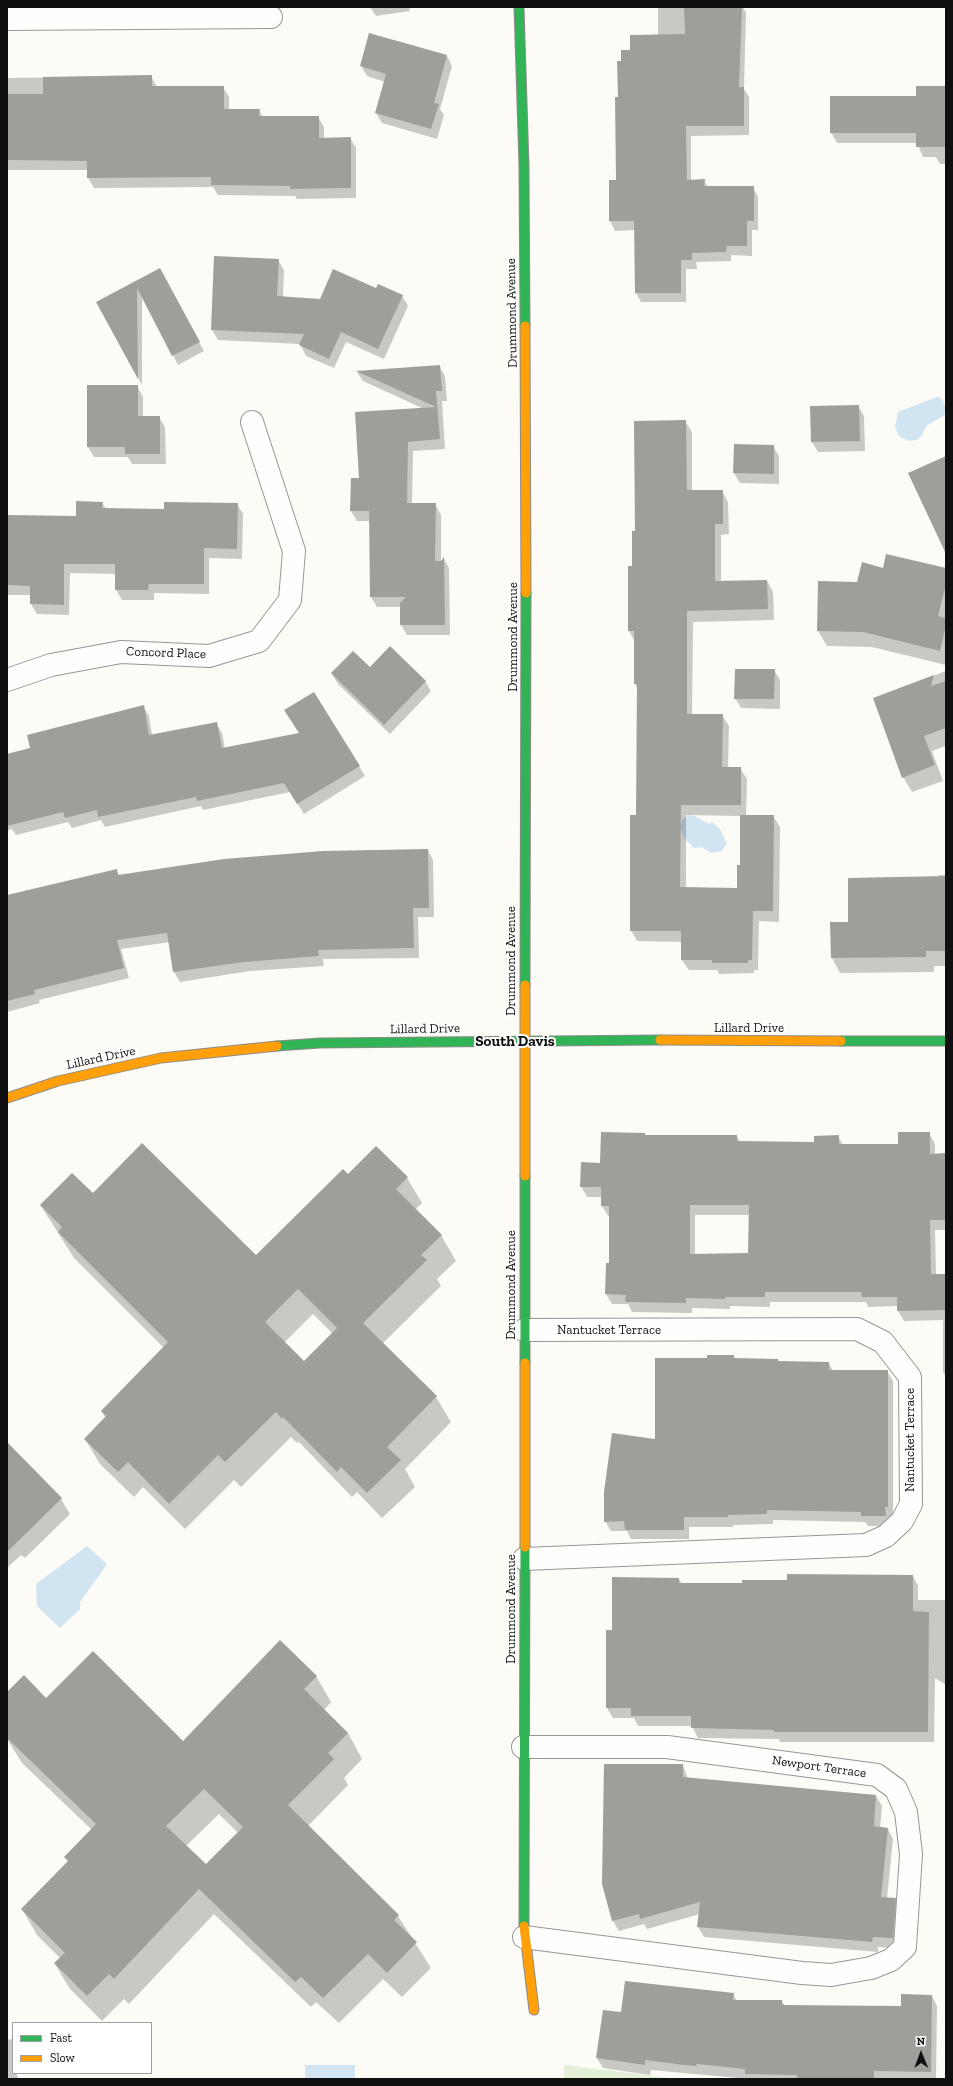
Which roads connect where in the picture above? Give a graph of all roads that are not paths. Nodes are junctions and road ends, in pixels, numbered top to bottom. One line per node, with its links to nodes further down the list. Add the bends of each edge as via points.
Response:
1 (519, 7): 6 (street, Drummond Avenue, via 524,166 526,398)
2 (270, 17): 3 (street)
3 (7, 18)
4 (252, 422): 5 (street, Concord Place, via 294,552 290,600 259,641 209,656 121,652 51,665)
5 (7, 680)
6 (524, 1040): 7 (street, Lillard Drive); 8 (street, Lillard Drive, via 320,1043 161,1058 58,1081); 9 (street, Drummond Avenue)
7 (946, 1040)
8 (7, 1098)
9 (524, 1330): 10 (street, Drummond Avenue); 10 (street, Nantucket Terrace, via 857,1329 883,1342 910,1376 911,1504 902,1520 886,1536 866,1545)
10 (524, 1559): 11 (street, Drummond Avenue)
11 (523, 1747): 12 (street, Drummond Avenue); 12 (street, Newport Terrace, via 666,1747 877,1775 896,1789 906,1812 912,1854 905,1948 891,1960 871,1968 831,1975 802,1973)
12 (524, 1937): 13 (street, Drummond Avenue)
13 (534, 2010)

